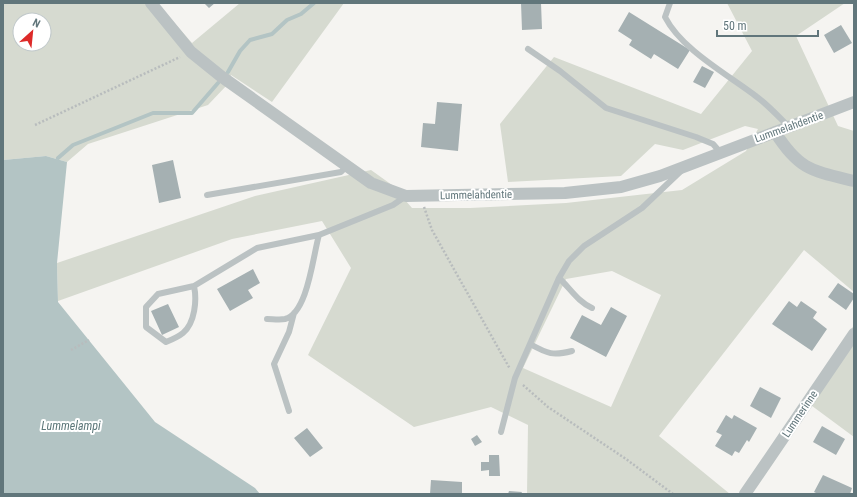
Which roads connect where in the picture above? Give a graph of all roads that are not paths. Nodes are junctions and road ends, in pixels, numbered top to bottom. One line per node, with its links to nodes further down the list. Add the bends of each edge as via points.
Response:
1 (151, 3): 9 (street, Lummelahdentie, via 191,52)
2 (670, 3): 5 (lane, via 665,16 670,28 698,54 759,98)
3 (528, 49): 7 (lane, via 606,108 696,137 712,144)
4 (854, 102): 5 (street, Lummelahdentie)
5 (788, 126): 6 (street, Lummelahdentie)
6 (775, 132): 7 (street, Lummelahdentie); 10 (street, via 795,160 822,173)
7 (720, 152): 8 (street, Lummelahdentie)
8 (688, 165): 12 (street, Lummelahdentie, via 621,188 565,193); 14 (lane, via 642,208 584,246 569,261)
9 (347, 166): 11 (lane, via 340,172); 12 (street, Lummelahdentie, via 371,183)
10 (854, 181)
11 (207, 195)
12 (406, 196): 13 (lane, via 393,205)
13 (319, 235): 15 (lane, via 257,248); 17 (lane, via 308,287)
14 (559, 278): 16 (lane, via 581,303); 20 (lane)
15 (194, 286): 15 (lane, via 158,294 146,307 146,327 166,342 184,333 194,315)
16 (592, 308)
17 (294, 313): 18 (lane, via 286,319); 22 (lane, via 289,332 274,364)
18 (267, 319)
19 (854, 334): 24 (street, Lummerinne)
20 (530, 344): 21 (lane, via 557,355); 23 (lane, via 515,378)
21 (572, 351)
22 (289, 411)
23 (501, 432)
24 (745, 494)

